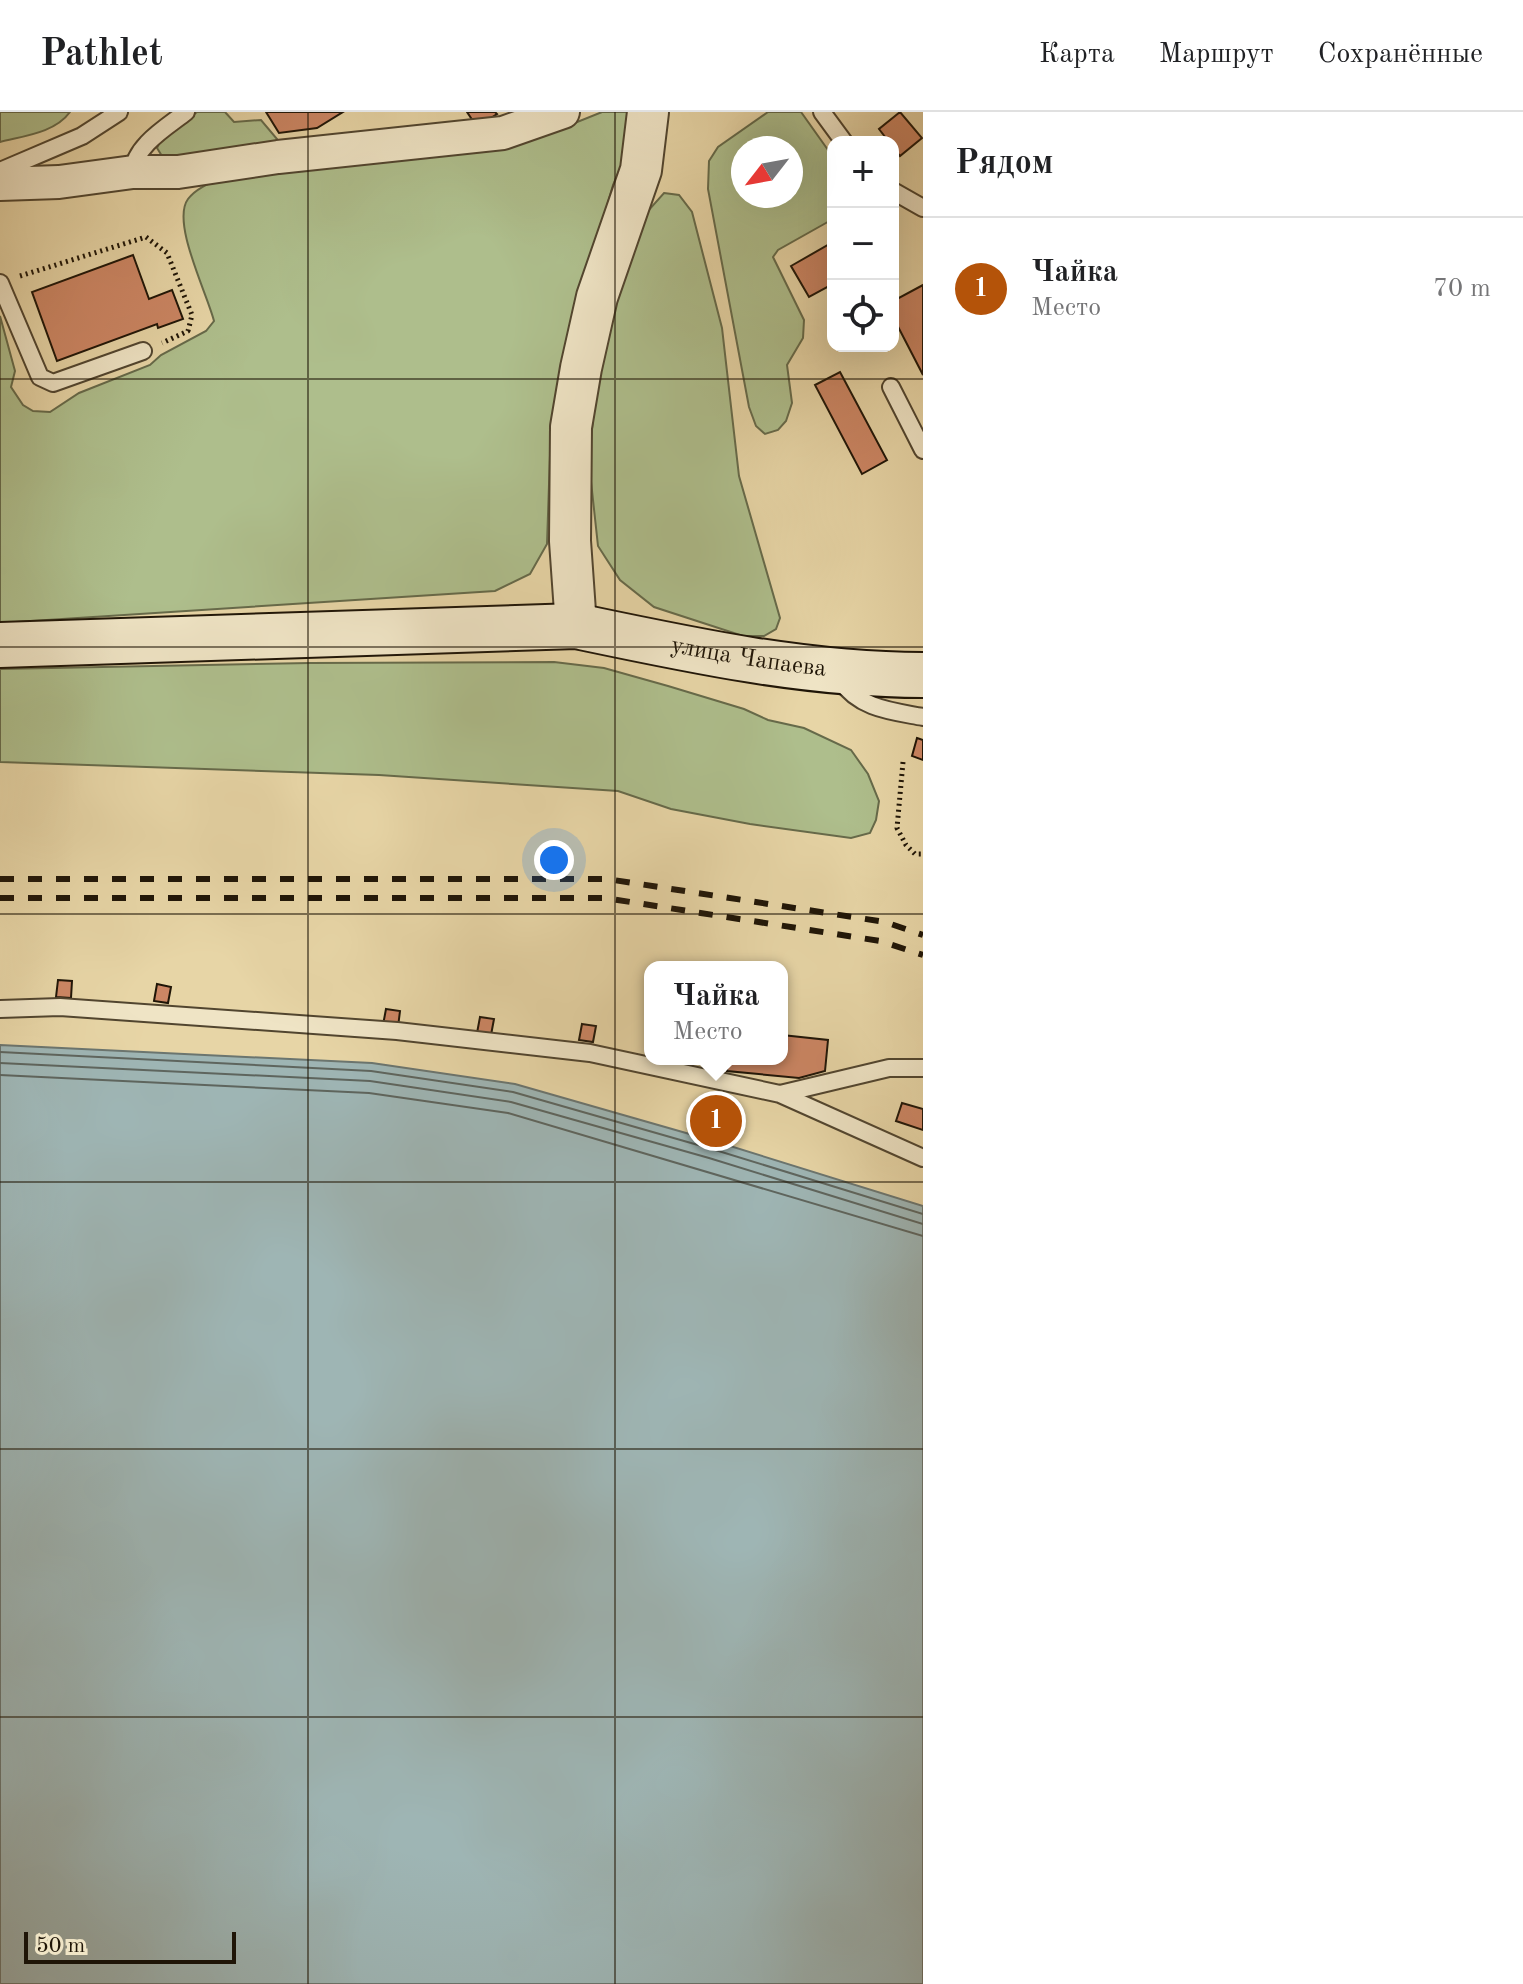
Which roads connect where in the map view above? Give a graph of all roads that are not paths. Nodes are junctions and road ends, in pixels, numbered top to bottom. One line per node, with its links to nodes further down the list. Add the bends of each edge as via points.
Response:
1 (119, 112): 7 (lane, via 82,136)
2 (186, 112): 8 (lane, via 141,152)
3 (563, 112): 8 (street, via 503,133 178,172)
4 (648, 112): 16 (street, via 641,170 597,297 571,427)
5 (822, 112): 6 (lane)
6 (840, 136)
7 (0, 171)
8 (133, 172): 9 (street)
9 (0, 184)
10 (899, 194): 11 (lane)
11 (923, 208)
12 (7, 280): 13 (lane, via 40,377 53,383)
13 (143, 351)
14 (891, 387): 15 (lane)
15 (923, 450)
16 (576, 626): 17 (main road, улица Чапаева); 18 (main road, улица Чапаева)
17 (0, 645)
18 (834, 670): 19 (main road, улица Чапаева); 20 (lane, via 848,691 873,708)
19 (923, 675)
20 (923, 717)
21 (0, 1009): 22 (lane, via 60,1007 397,1031 590,1053)
22 (644, 1065)
23 (646, 1065): 25 (lane)
24 (923, 1068): 25 (lane, via 889,1068)
25 (780, 1094): 26 (lane)
26 (923, 1158)

